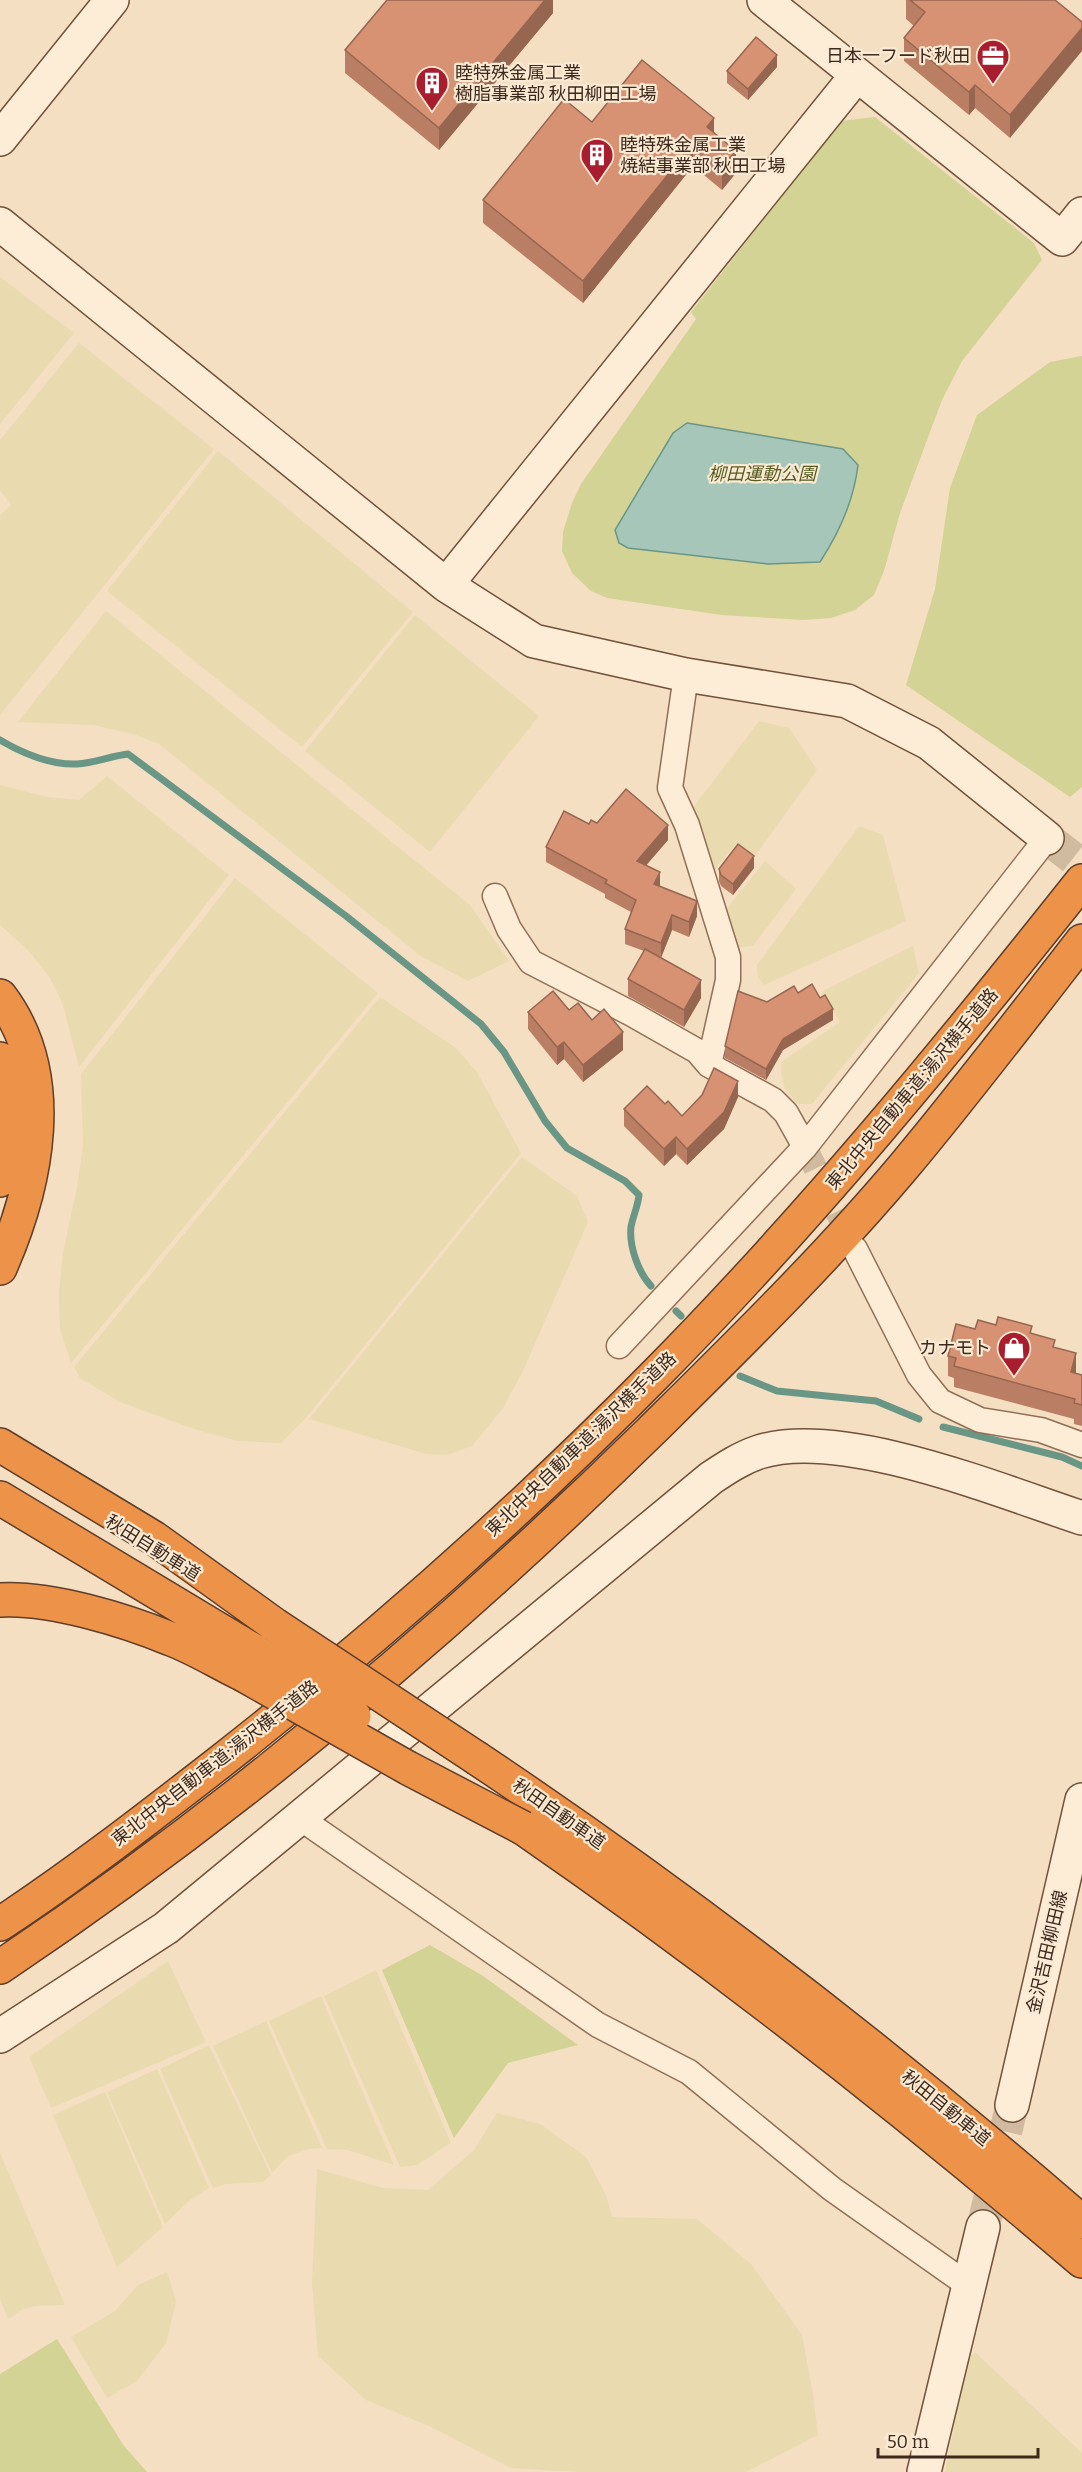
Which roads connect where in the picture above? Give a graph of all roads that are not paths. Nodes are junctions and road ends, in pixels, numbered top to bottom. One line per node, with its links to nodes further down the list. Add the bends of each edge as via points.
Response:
1 (112, 0): 4 (street)
2 (764, 0): 3 (street)
3 (857, 75): 5 (street, via 1062,239); 7 (street)
4 (0, 139)
5 (1082, 214)
6 (0, 224): 7 (street)
7 (446, 585): 8 (street, via 534,641)
8 (686, 675): 9 (street, via 847,701 929,743); 15 (street, via 670,788 687,825 728,957 728,980)
9 (1047, 838): 16 (street)
10 (1082, 882): 31 (highway, 東北中央自動車道;湯沢横手道路, via 976,1014 775,1247 657,1373 547,1481 278,1717)
11 (495, 896): 15 (street, via 509,929 531,962 697,1051)
12 (1082, 941): 32 (highway, 東北中央自動車道;湯沢横手道路, via 882,1191 806,1274 577,1503 321,1727 181,1837)
13 (0, 996): 19 (highway, via 23,1038 34,1077 38,1116 34,1162)
14 (0, 1059): 17 (highway, via 8,1108)
15 (710, 1065): 16 (street, via 773,1100 786,1113)
16 (805, 1147): 20 (street)
17 (0, 1180)
18 (855, 1249): 22 (street, via 919,1374 940,1401 980,1420 1041,1430)
19 (0, 1268)
20 (619, 1346)
21 (0, 1445): 27 (highway, via 154,1538)
22 (1082, 1445)
23 (0, 1458): 27 (highway, 秋田自動車道, via 100,1514)
24 (0, 1498): 28 (highway, 秋田自動車道)
25 (1082, 1518): 30 (street, via 943,1472 865,1453 822,1446 760,1452 711,1478)
26 (0, 1600): 28 (highway, via 58,1606 111,1619)
27 (275, 1625): 35 (highway, 秋田自動車道, bridge, via 544,1802 726,1934 882,2056)
28 (249, 1663): 37 (highway, 秋田自動車道, bridge, via 408,1768 523,1828 657,1922 855,2073)
29 (1082, 1800): 34 (street, 金沢吉田柳田線)
30 (300, 1818): 33 (street, via 166,1928); 38 (street, via 598,2025 689,2072 832,2189)
31 (0, 1924)
32 (0, 1967)
33 (0, 2036)
34 (1012, 2105)
35 (1082, 2222)
36 (983, 2227): 38 (street)
37 (1082, 2261)
38 (968, 2285): 39 (street)
39 (924, 2472)

